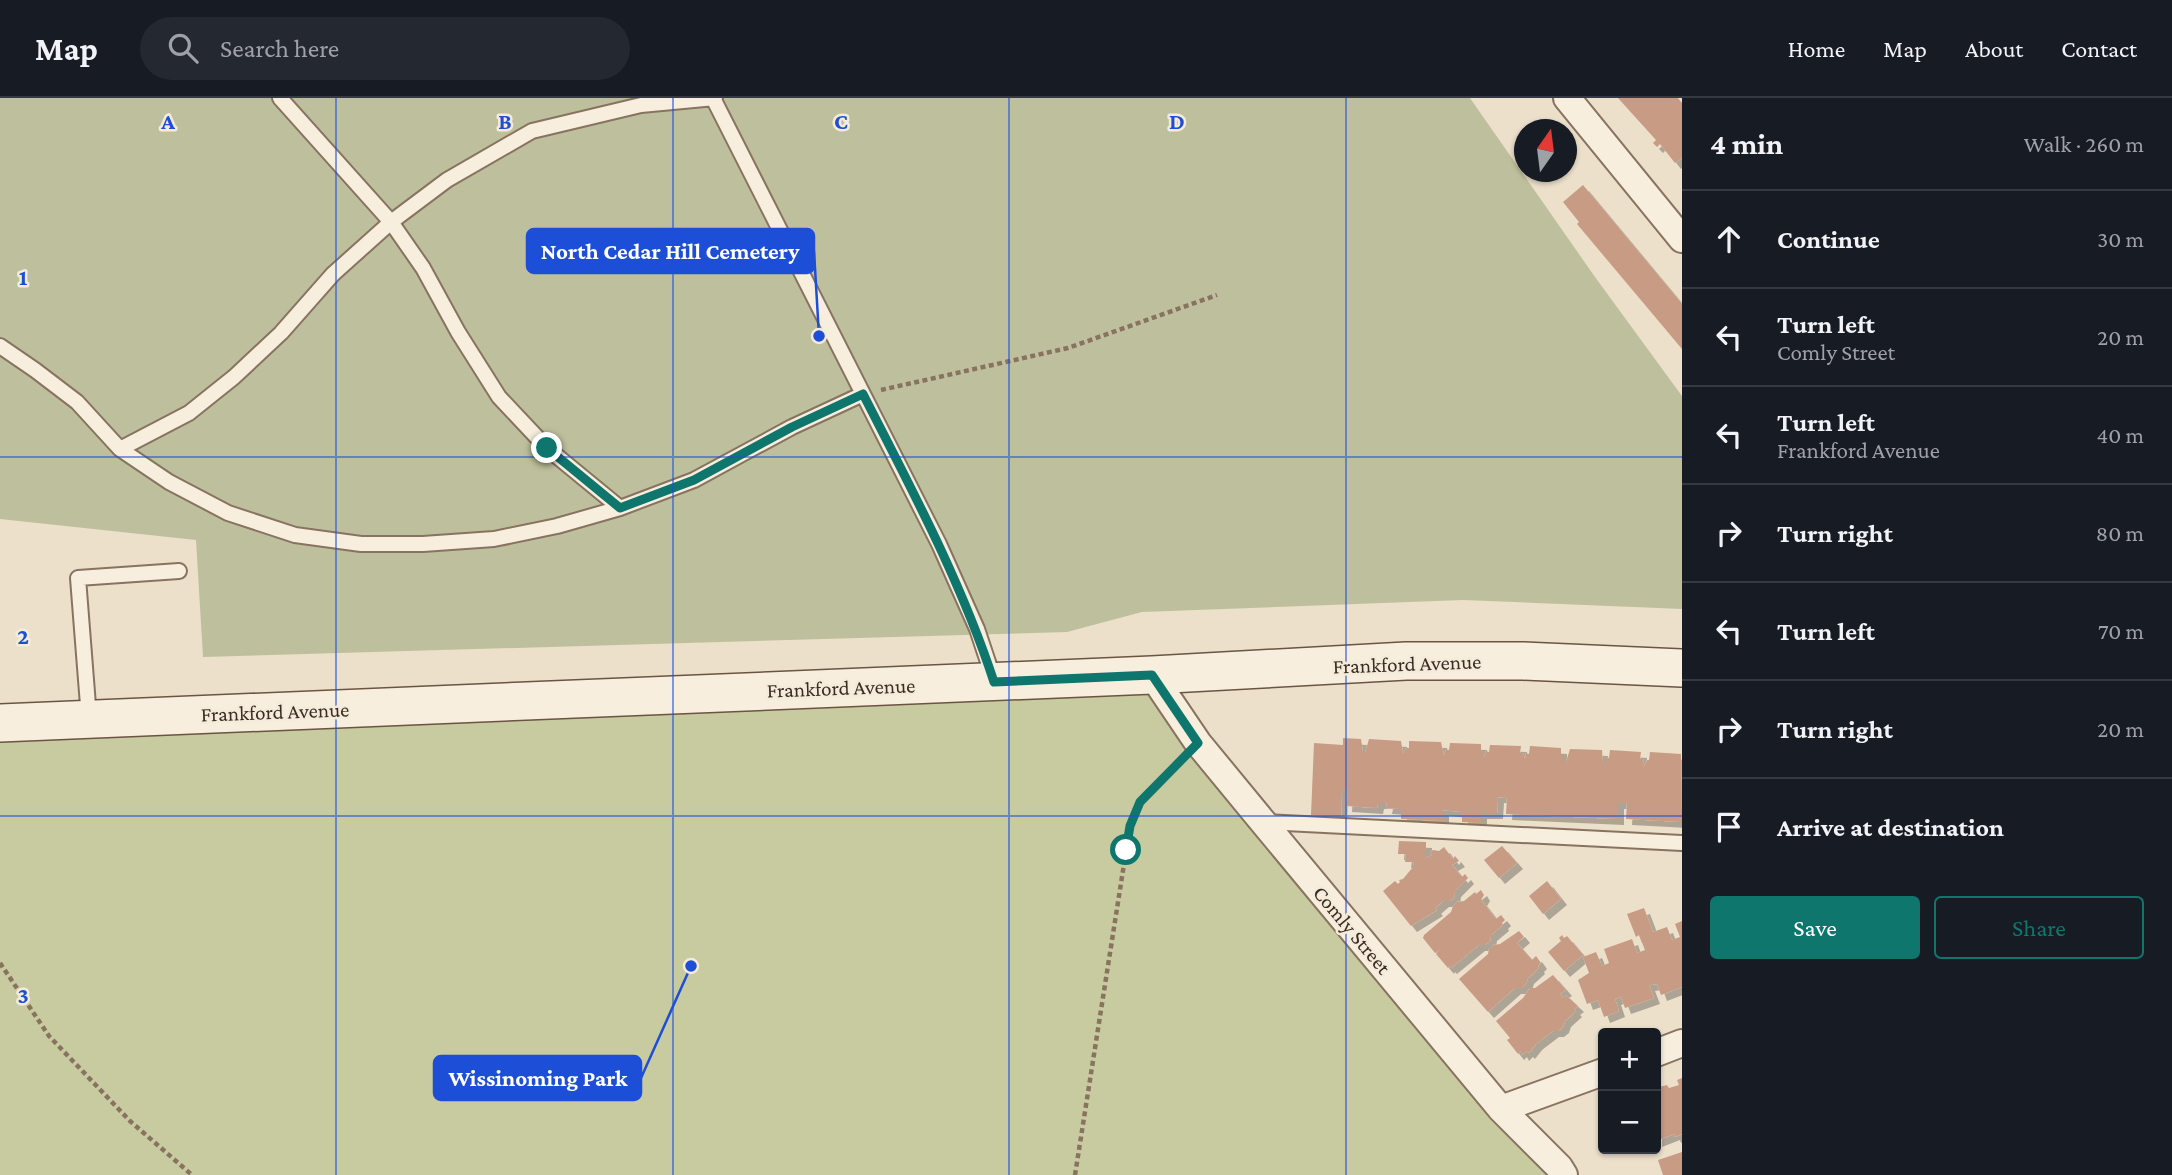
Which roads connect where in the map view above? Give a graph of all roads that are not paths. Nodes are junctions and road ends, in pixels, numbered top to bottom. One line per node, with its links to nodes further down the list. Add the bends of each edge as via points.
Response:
1 (280, 98): 4 (lane)
2 (714, 98): 4 (lane, via 641,105 532,131 447,180); 7 (lane)
3 (1567, 98): 5 (street)
4 (391, 222): 8 (lane, via 333,274 234,377 189,412); 9 (lane, via 499,397 547,448)
5 (1679, 230)
6 (0, 346): 8 (lane, via 77,402)
7 (863, 394): 9 (lane, via 694,480); 13 (lane, via 939,544 977,629)
8 (120, 449): 9 (lane, via 228,513 295,535 361,544 494,540)
9 (620, 508)
10 (179, 571): 14 (lane, via 78,578)
11 (1682, 668): 12 (main road, Frankford Avenue, via 1406,661)
12 (1152, 675): 13 (main road, Frankford Avenue); 16 (street, Comly Street, via 1198,743)
13 (994, 682): 14 (main road, Frankford Avenue)
14 (89, 720): 15 (main road, Frankford Avenue)
15 (0, 723)
16 (1263, 822): 17 (lane); 21 (street, Comly Street)
17 (1682, 843)
18 (1682, 1043): 19 (street)
19 (1661, 1051)
20 (1598, 1074): 21 (street)
21 (1501, 1109): 22 (street, Comly Street)
22 (1564, 1175)

